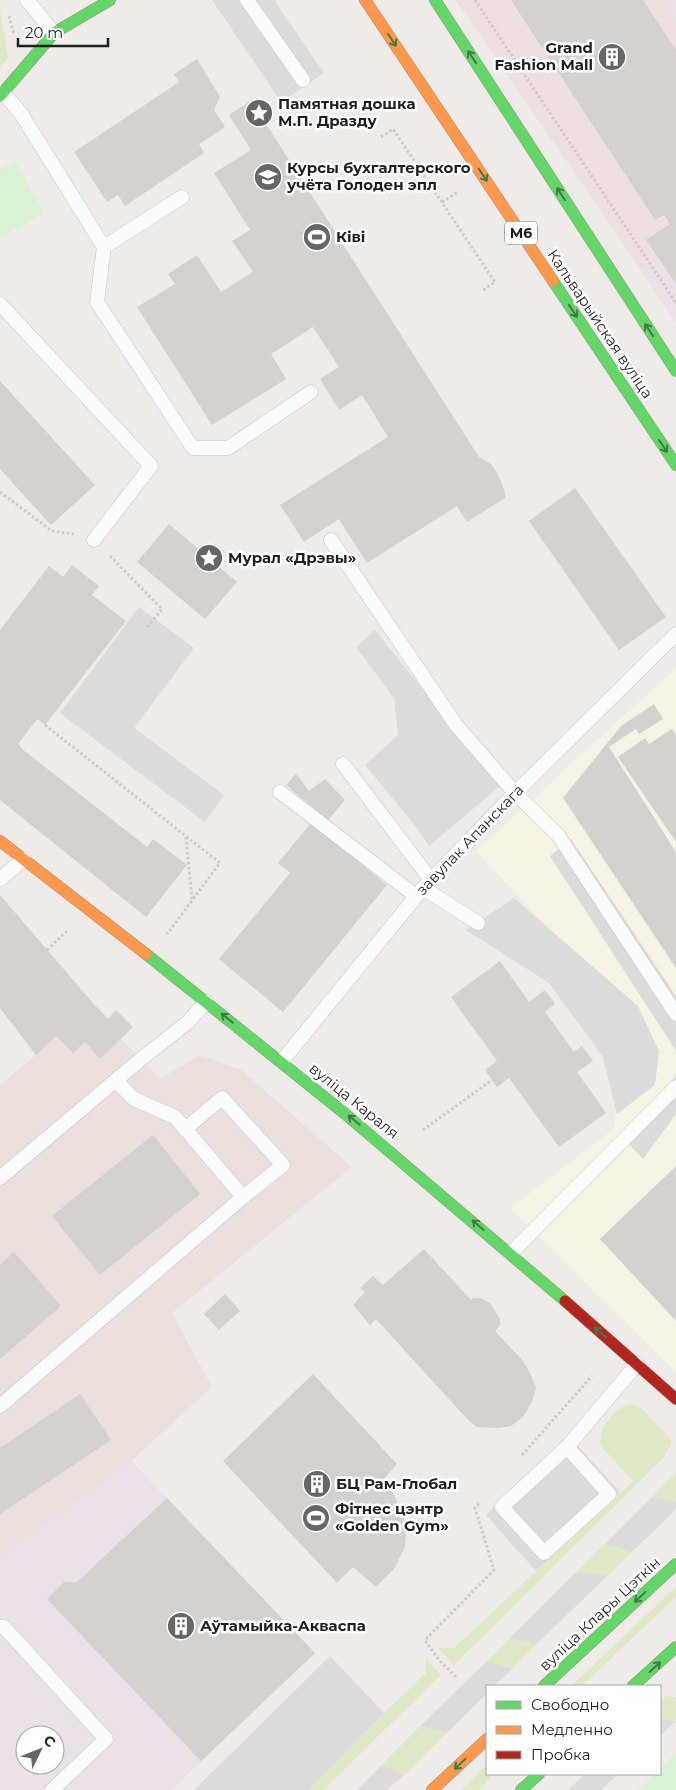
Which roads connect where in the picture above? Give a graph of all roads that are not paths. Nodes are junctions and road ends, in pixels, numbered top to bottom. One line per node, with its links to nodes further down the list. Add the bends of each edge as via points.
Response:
1 (27, 0): 6 (lane)
2 (110, 0): 6 (main road)
3 (246, 0): 7 (lane)
4 (365, 0): 14 (main road, Кальварыйская вуліца / М6, one-way to 14)
5 (435, 0): 12 (main road, one-way to 5)
6 (54, 33): 8 (main road)
7 (303, 80)
8 (1, 94): 10 (lane, via 20,112)
9 (182, 197): 10 (lane)
10 (104, 248): 13 (lane, via 97,302 192,448 228,448)
11 (0, 304): 15 (lane, via 151,466)
12 (676, 371)
13 (311, 392)
14 (676, 466)
15 (94, 540)
16 (331, 540): 20 (lane, via 456,725)
17 (676, 634): 20 (lane, завулак Апанскага)
18 (343, 764): 24 (lane)
19 (280, 792): 24 (lane)
20 (515, 793): 24 (lane, завулак Апанскага); 27 (lane, via 558,834)
21 (0, 841): 22 (main road, вуліца Караля)
22 (24, 859): 23 (lane); 26 (main road, вуліца Караля)
23 (0, 879)
24 (423, 888): 25 (lane); 28 (lane, завулак Апанскага)
25 (478, 922)
26 (206, 1002): 28 (main road, вуліца Караля, one-way to 26); 29 (lane, via 187,1023)
27 (676, 1014)
28 (282, 1062): 34 (main road, вуліца Караля, one-way to 28)
29 (116, 1081): 31 (lane, via 134,1099 174,1117); 32 (lane)
30 (676, 1087): 34 (lane)
31 (185, 1129): 33 (lane); 33 (lane, via 222,1098 283,1165)
32 (0, 1178)
33 (243, 1197): 37 (lane)
34 (511, 1253): 35 (main road, вуліца Караля, one-way to 34)
35 (637, 1364): 36 (main road, вуліца Караля); 38 (lane)
36 (676, 1399)
37 (0, 1406)
38 (567, 1447): 38 (lane, via 502,1507 544,1553 609,1494)
39 (676, 1564): 42 (main road, вуліца Клары Цэткін, one-way to 42)
40 (0, 1627): 46 (lane, via 4,1627 106,1739)
41 (676, 1647): 43 (main road, one-way to 41)
42 (545, 1685)
43 (634, 1685)
44 (486, 1740): 47 (main road, one-way to 47)
45 (538, 1775): 48 (main road)
46 (52, 1790)
47 (432, 1790)
48 (521, 1790)

